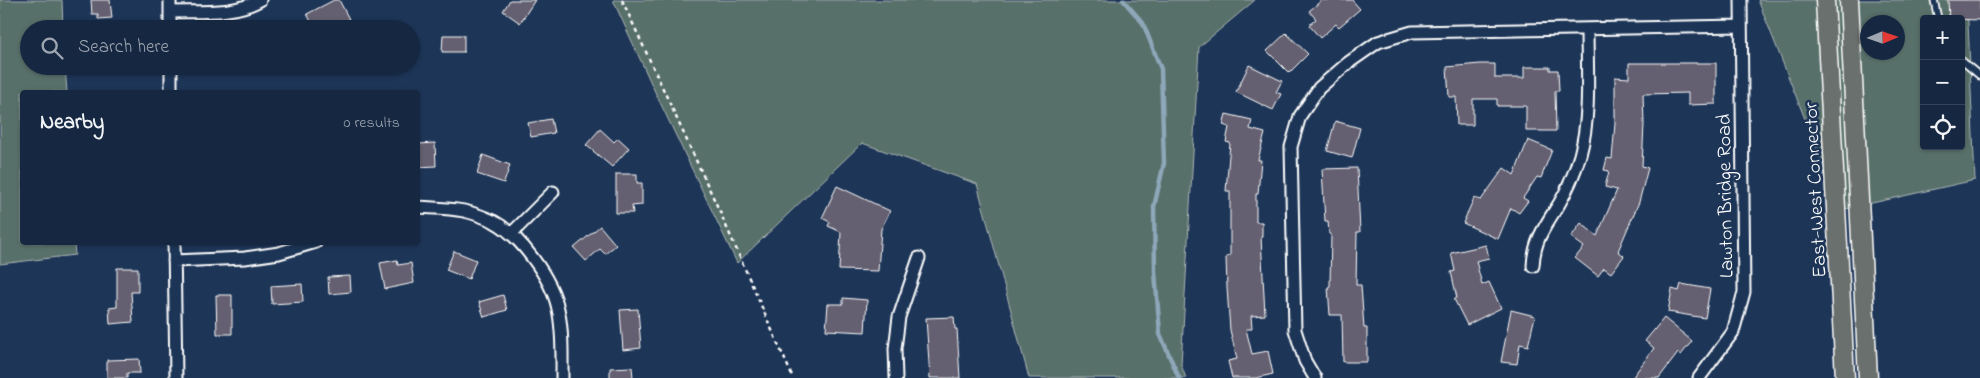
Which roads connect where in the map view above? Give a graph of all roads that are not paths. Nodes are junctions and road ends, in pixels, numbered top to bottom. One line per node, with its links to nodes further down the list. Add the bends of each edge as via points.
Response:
1 (260, 0): 6 (street, via 229,10)
2 (1741, 0): 9 (street, Lawton Bridge Road)
3 (1825, 0): 28 (main road, East-West Connector)
4 (1849, 0): 29 (main road)
5 (1934, 0): 7 (lane)
6 (170, 6): 8 (street)
7 (1937, 15)
8 (170, 20)
9 (1741, 26): 10 (street); 27 (street, Lawton Bridge Road, via 1744,292 1733,332)
10 (1587, 29): 22 (street, via 1586,126 1580,155 1569,184 1544,225 1534,251); 26 (street, via 1412,32 1378,42 1319,88 1300,116 1291,147 1295,330 1304,361)
11 (1965, 63): 13 (lane)
12 (171, 75): 14 (street)
13 (1980, 76)
14 (172, 90)
15 (553, 192): 17 (street)
16 (420, 207): 17 (street, via 463,211 493,221)
17 (511, 234): 24 (street, via 539,266 552,291 558,309)
18 (174, 245): 21 (street)
19 (306, 245): 21 (street, via 245,258)
20 (918, 258): 25 (street, via 899,317)
21 (174, 261): 23 (street)
22 (1533, 266)
23 (176, 378)
24 (562, 378)
25 (896, 378)
26 (1315, 378)
27 (1699, 378)
28 (1845, 378)
29 (1868, 378)

